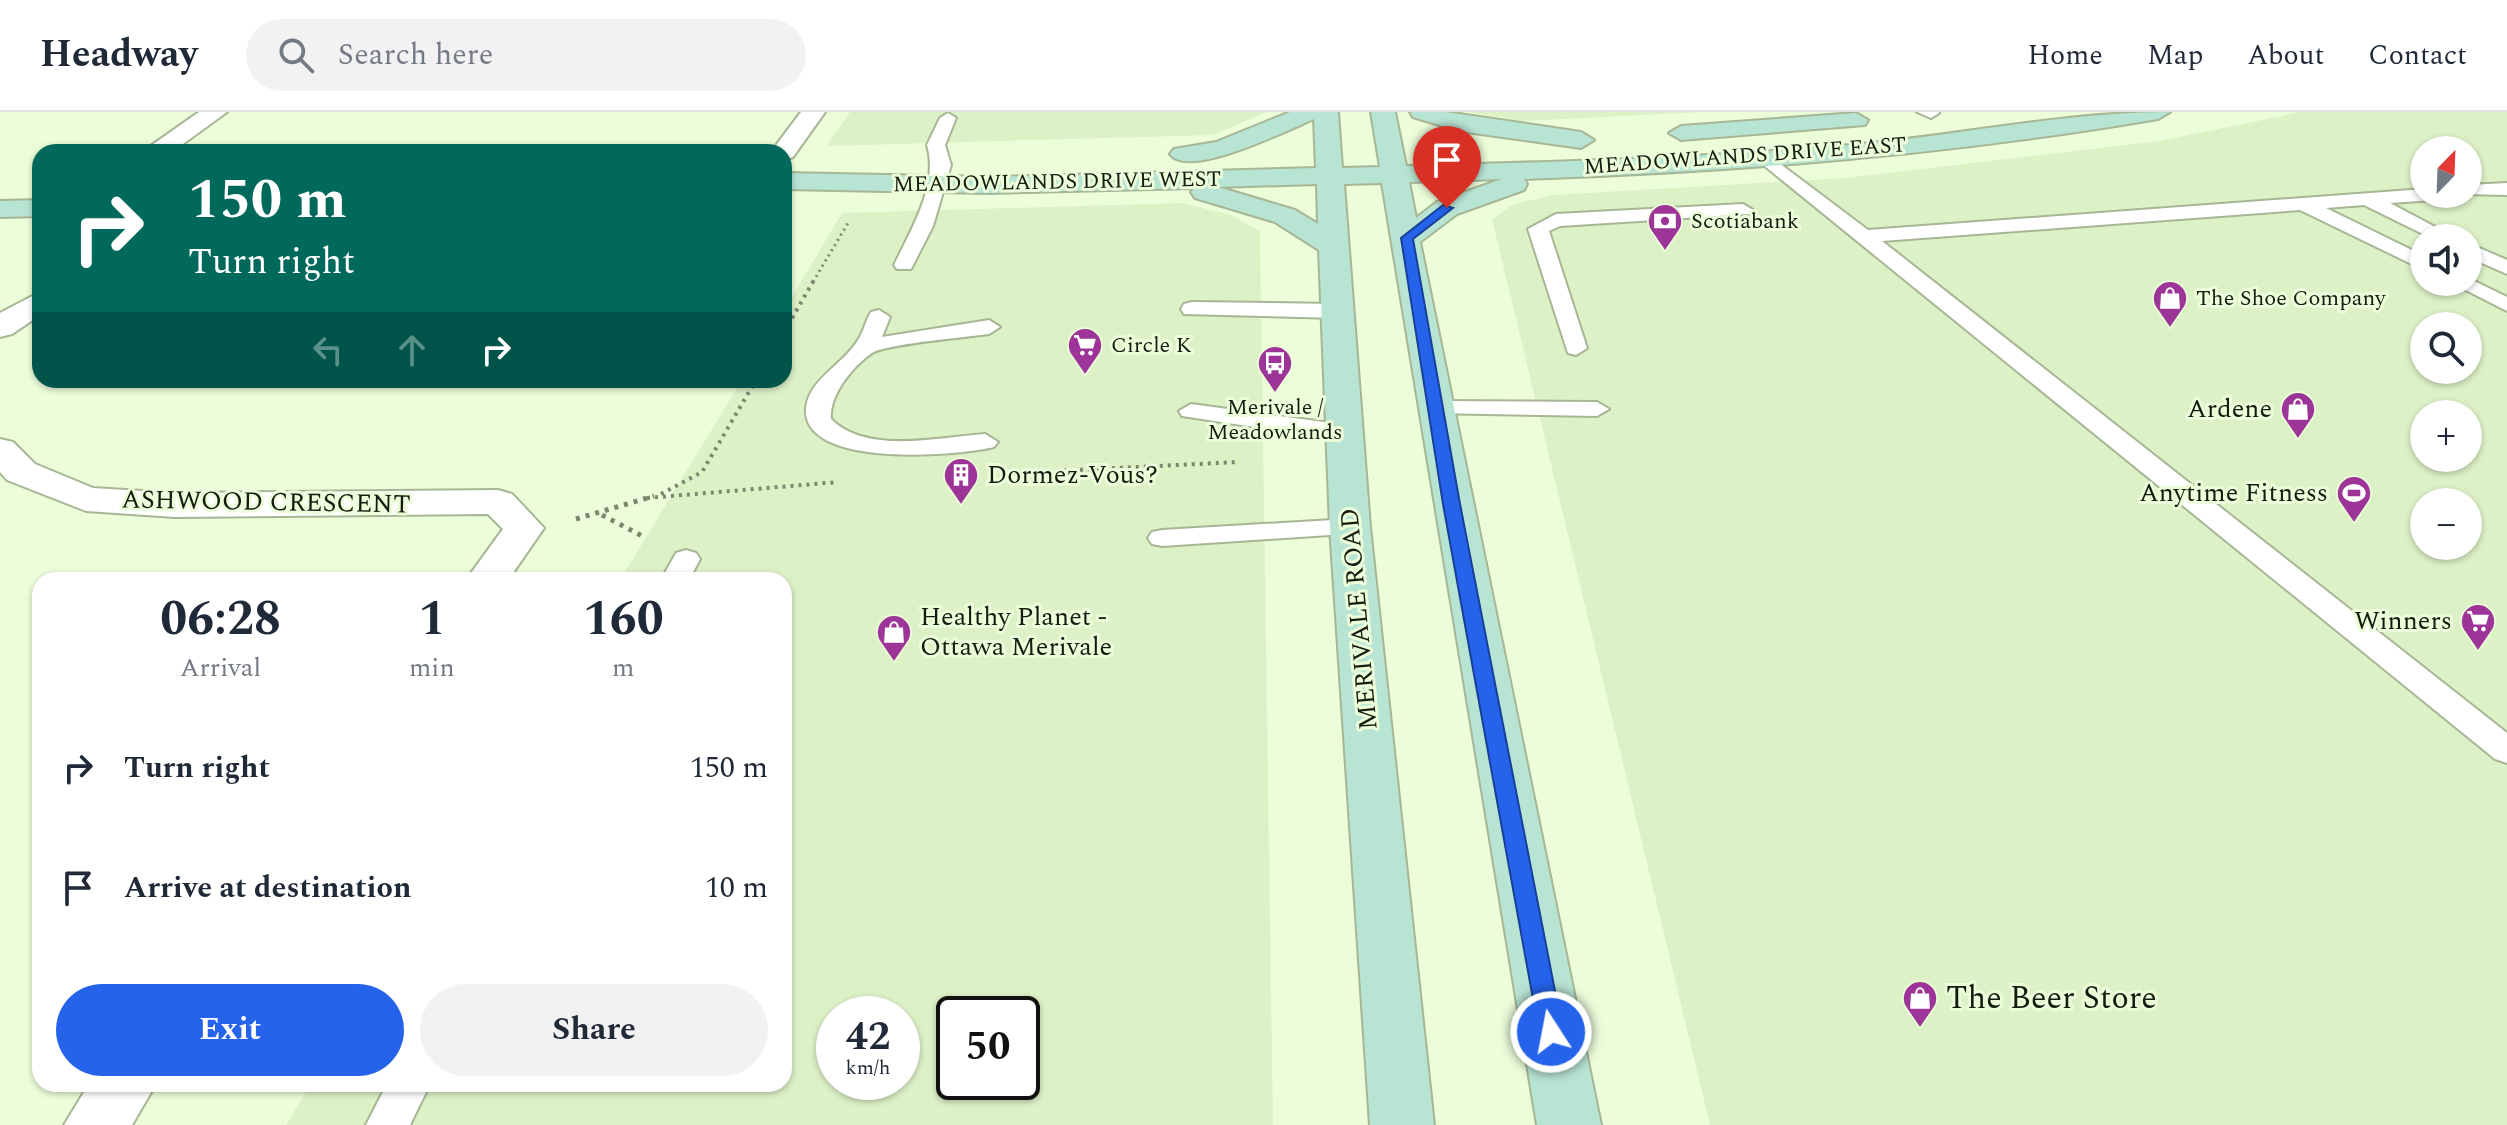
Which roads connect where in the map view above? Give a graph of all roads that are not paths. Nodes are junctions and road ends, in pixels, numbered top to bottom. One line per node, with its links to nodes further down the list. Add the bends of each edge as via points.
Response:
1 (215, 112): 14 (street)
2 (813, 112): 15 (street)
3 (1311, 112): 16 (main road, via 1221,149)
4 (1326, 112): 19 (main road, MERIVALE ROAD)
5 (1383, 112): 18 (main road)
6 (1422, 112): 13 (main road, via 1459,124)
7 (2158, 112): 17 (main road, MEADOWLANDS DRIVE EAST, via 1972,139)
8 (1918, 114): 10 (main road, MEADOWLANDS DRIVE EAST)
9 (948, 118): 21 (lane, via 936,145)
10 (1812, 118): 11 (main road, MEADOWLANDS DRIVE EAST)
11 (1657, 135)
12 (1612, 138): 13 (main road, MEADOWLANDS DRIVE EAST)
13 (1581, 140): 18 (main road, MEADOWLANDS DRIVE EAST, via 1431,146)
14 (167, 144)
15 (790, 144)
16 (1183, 154): 19 (main road, MEADOWLANDS DRIVE WEST, via 1293,151); 21 (main road, MEADOWLANDS DRIVE WEST)
17 (1767, 159): 20 (main road, MEADOWLANDS DRIVE EAST); 33 (lane)
18 (1392, 161): 19 (main road, MEADOWLANDS DRIVE EAST); 20 (main road, MEADOWLANDS DRIVE EAST); 34 (main road)
19 (1329, 163): 23 (main road, MEADOWLANDS DRIVE WEST); 35 (main road, MERIVALE ROAD)
20 (1565, 168): 34 (main road, via 1447,208)
21 (938, 176): 22 (main road, MEADOWLANDS DRIVE WEST); 23 (main road, MEADOWLANDS DRIVE WEST); 38 (lane)
22 (792, 180)
23 (1156, 181): 35 (main road, via 1285,216)
24 (2507, 189): 25 (lane)
25 (2482, 190)
26 (2410, 196): 27 (lane)
27 (2367, 199): 28 (lane); 32 (lane)
28 (2304, 204): 33 (lane); 37 (lane)
29 (32, 208): 30 (main road)
30 (0, 209)
31 (1743, 210): 49 (lane, via 1556,220 1538,229)
32 (2418, 224)
33 (1865, 236): 59 (lane)
34 (1407, 238): 50 (main road)
35 (1336, 248): 44 (main road, MERIVALE ROAD)
36 (2482, 256): 39 (lane)
37 (2410, 257)
38 (904, 265)
39 (2507, 268)
40 (2482, 293): 41 (lane)
41 (2507, 305)
42 (32, 306): 46 (street)
43 (1192, 309): 44 (lane)
44 (1339, 311): 53 (main road, MERIVALE ROAD)
45 (879, 317): 48 (lane)
46 (0, 327)
47 (989, 327): 48 (lane)
48 (866, 346): 54 (lane, via 824,391 818,406 819,421 833,435 872,448)
49 (1576, 348)
50 (1438, 408): 51 (lane); 65 (main road)
51 (1597, 409)
52 (1191, 411): 53 (lane)
53 (1346, 433): 56 (main road, MERIVALE ROAD)
54 (985, 442)
55 (0, 450): 58 (street, ASHWOOD CRESCENT, via 21,472 86,499 175,505 498,502 524,528)
56 (1350, 527): 57 (lane); 64 (main road, MERIVALE ROAD)
57 (1162, 538)
58 (493, 572)
59 (2507, 751)
60 (119, 1092): 62 (street)
61 (405, 1092): 63 (lane)
62 (96, 1125)
63 (388, 1125)
64 (1402, 1125)
65 (1569, 1125)

